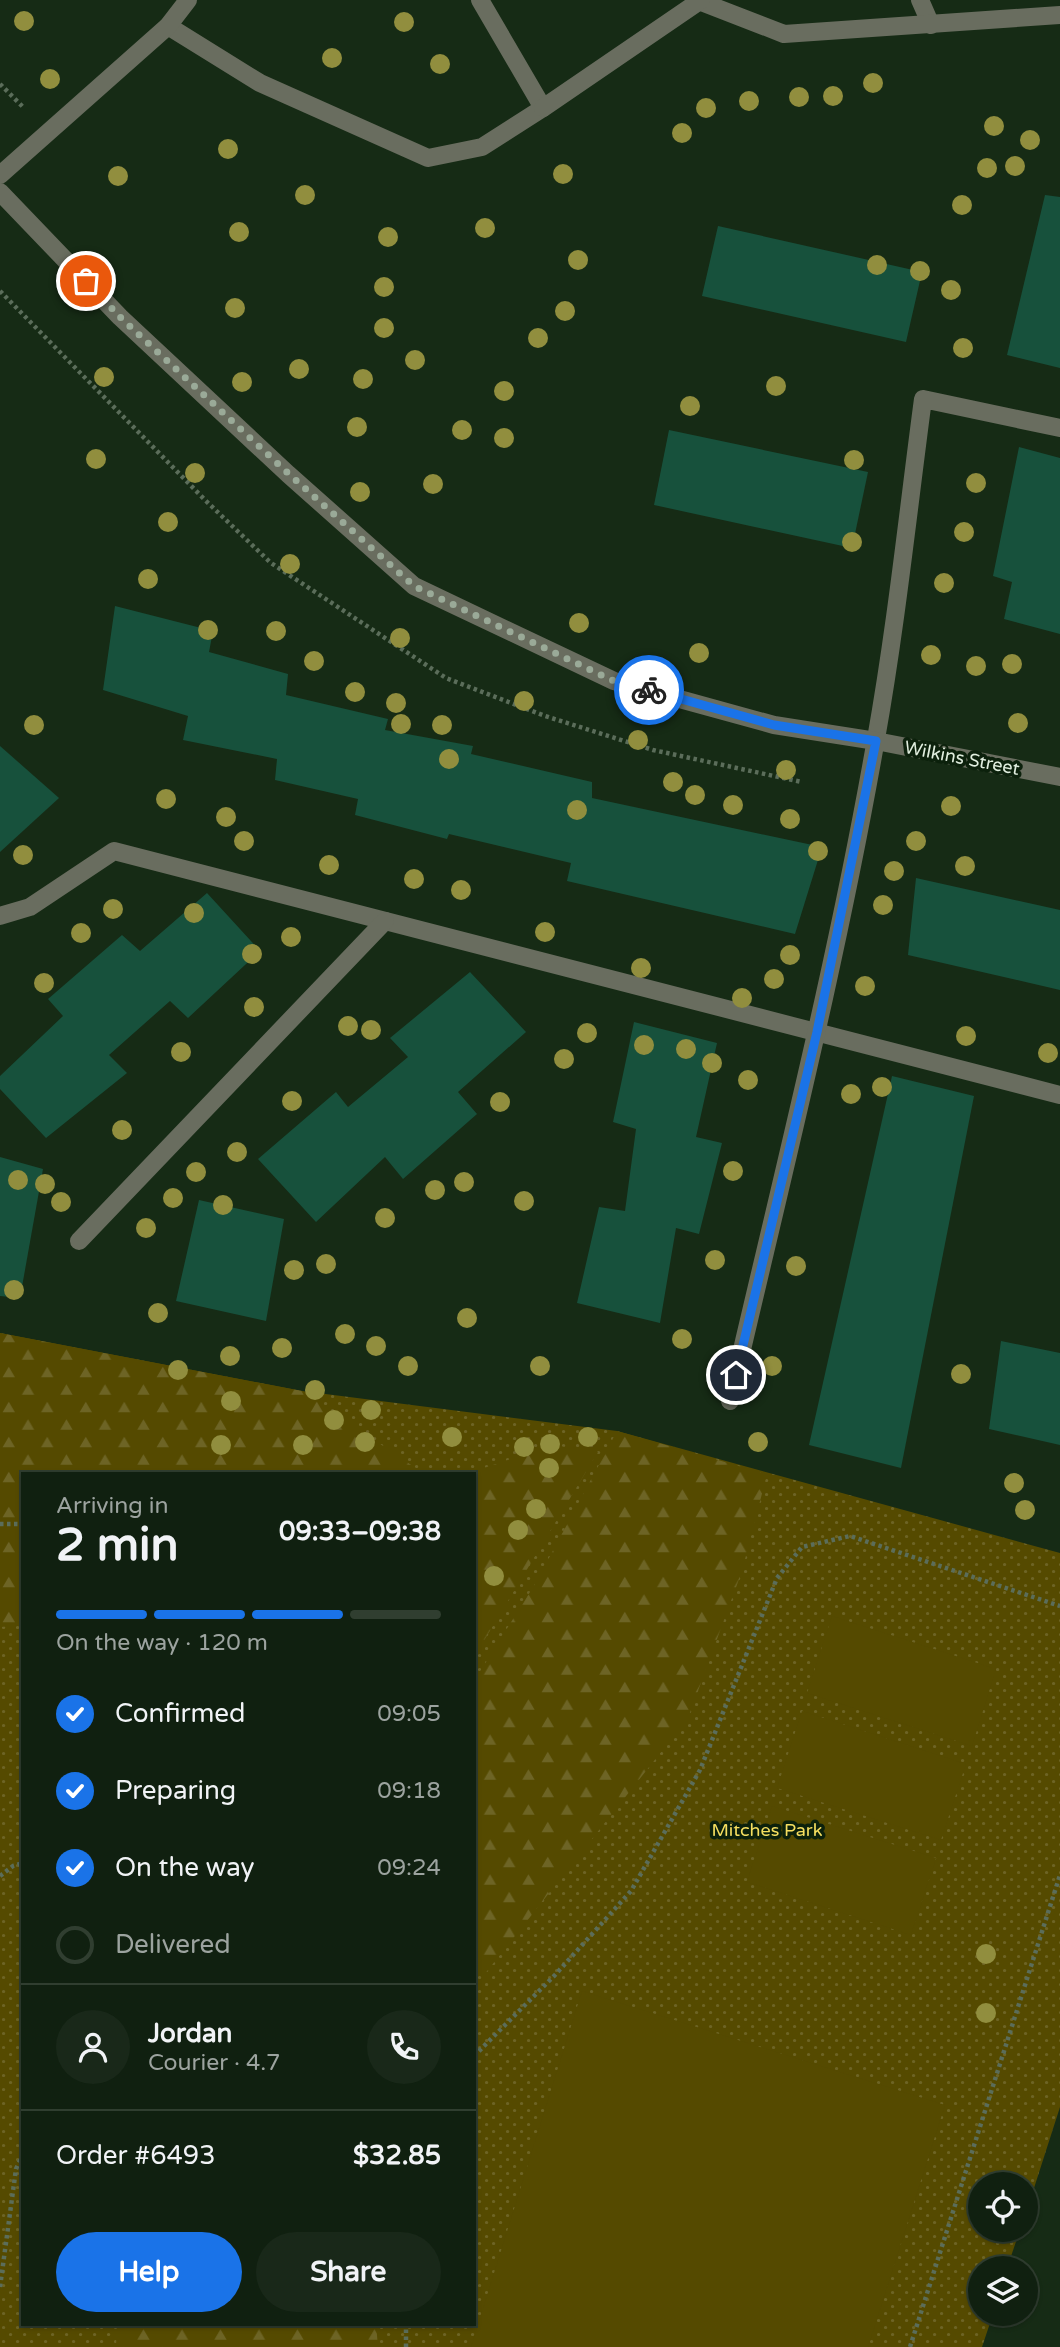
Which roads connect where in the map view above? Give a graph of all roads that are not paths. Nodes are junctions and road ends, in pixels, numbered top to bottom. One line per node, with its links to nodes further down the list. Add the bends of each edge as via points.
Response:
1 (188, 0): 7 (street)
2 (480, 0): 8 (street)
3 (920, 0): 6 (street)
4 (700, 1): 6 (street, via 784,34); 8 (street)
5 (1060, 15): 6 (street)
6 (931, 25)
7 (168, 26): 8 (street, via 260,83 428,158 482,147); 9 (street)
8 (543, 108)
9 (0, 175)
10 (0, 192): 12 (street, Wilkins Street, via 120,317 414,586 614,681 774,725)
11 (1060, 428): 12 (street, via 923,398)
12 (876, 741): 13 (street, Wilkins Street); 16 (street)
13 (1060, 777)
14 (0, 916): 15 (street, via 30,906 114,851)
15 (385, 921): 16 (street); 18 (street)
16 (817, 1032): 17 (street); 19 (street)
17 (1060, 1094)
18 (79, 1241)
19 (730, 1401)

